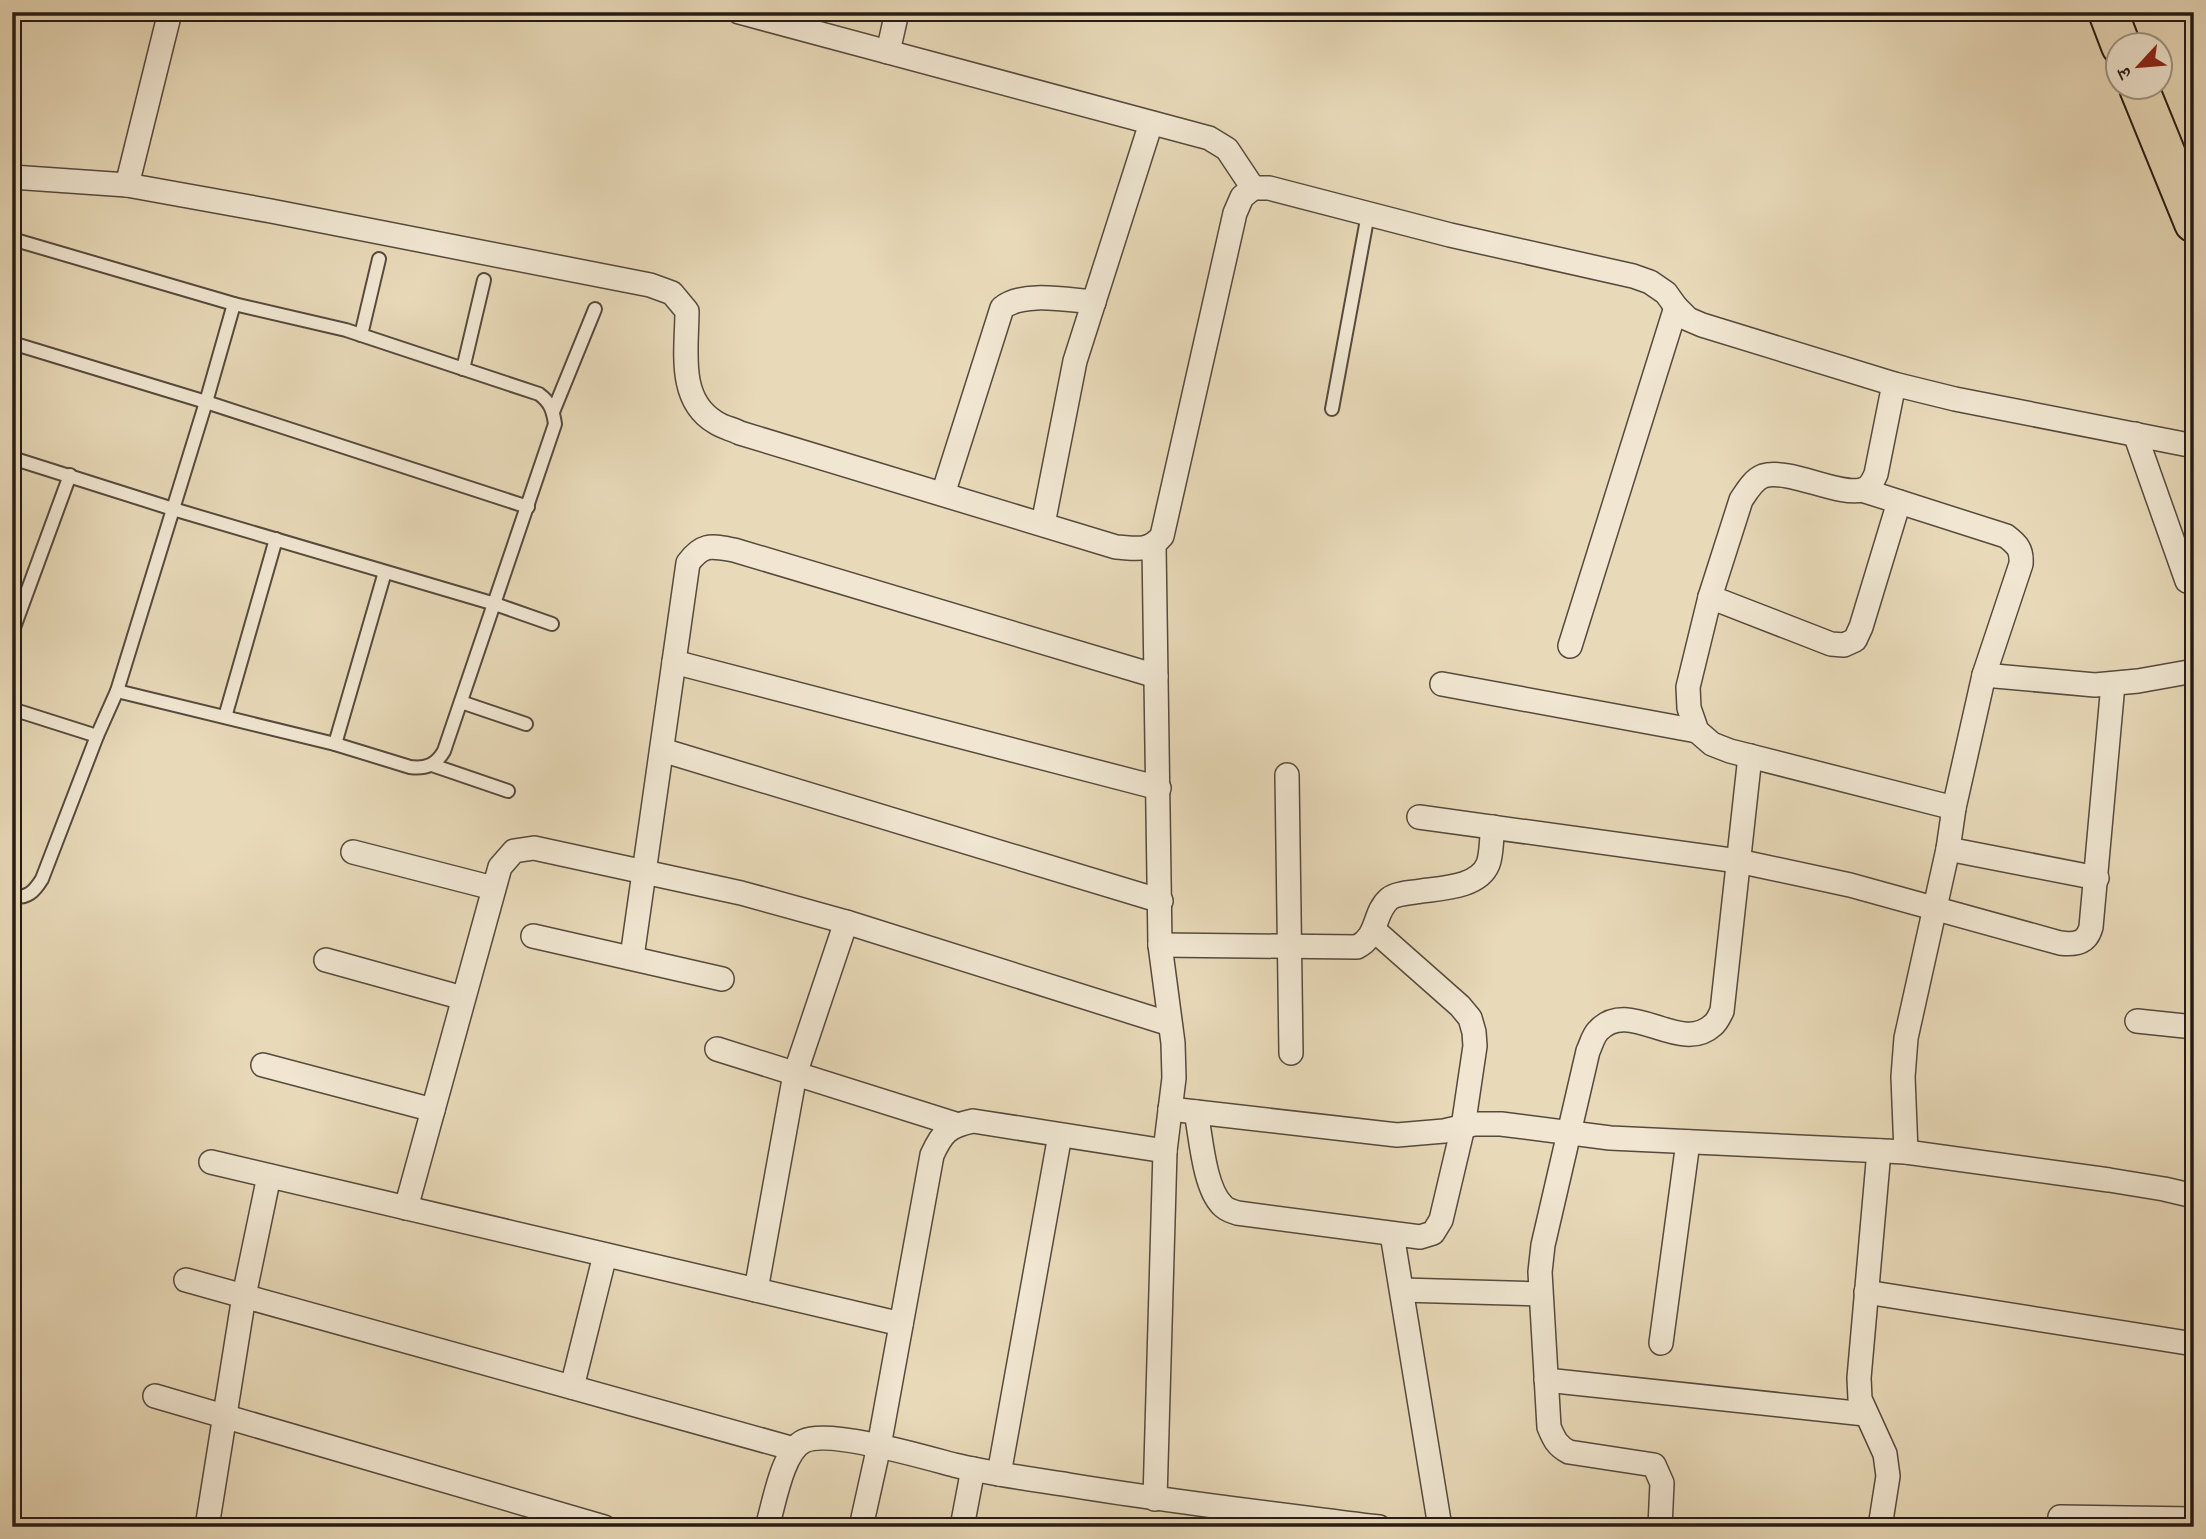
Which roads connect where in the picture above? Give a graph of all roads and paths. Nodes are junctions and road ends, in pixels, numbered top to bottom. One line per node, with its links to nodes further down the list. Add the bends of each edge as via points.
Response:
1 (170, 12): 10 (street)
2 (739, 12): 6 (street)
3 (897, 12): 6 (street)
4 (2108, 12): 5 (highway)
5 (2116, 32)
6 (888, 52): 8 (street)
7 (2144, 102): 13 (highway)
8 (1151, 123): 11 (street, via 1209,138 1227,149); 17 (street)
9 (12, 177): 10 (street)
10 (127, 185): 33 (street, via 650,285 672,293 687,311 687,380 695,404 714,422)
11 (1254, 188): 12 (street); 39 (street, via 1242,197 1235,213 1166,519)
12 (1368, 214): 19 (street, via 1633,276 1666,293); 26 (lane)
13 (2193, 220)
14 (12, 239): 18 (lane)
15 (379, 259): 21 (lane)
16 (484, 280): 23 (lane)
17 (1094, 302): 33 (street, via 1025,298 1002,308); 37 (street, via 1075,361)
18 (234, 304): 21 (lane); 25 (lane)
19 (1676, 307): 24 (street, via 1702,325); 46 (street)
20 (595, 309): 27 (lane)
21 (361, 335): 23 (lane)
22 (12, 343): 25 (lane)
23 (463, 369): 27 (lane, via 539,394)
24 (1894, 383): 28 (street); 32 (street, via 1876,474)
25 (206, 402): 35 (lane); 36 (lane)
26 (1332, 409)
27 (553, 412): 35 (lane, via 555,424)
28 (2136, 434): 29 (street); 41 (street)
29 (2194, 446)
30 (12, 458): 31 (lane)
31 (70, 475): 36 (lane); 45 (lane)
32 (1861, 490): 34 (street); 42 (street, via 1775,474 1761,477 1741,500)
33 (943, 494): 37 (street)
34 (1899, 502): 42 (street, via 1855,640 1831,644); 49 (street, via 2006,536 2022,553)
35 (528, 507): 43 (lane)
36 (173, 509): 38 (lane); 53 (lane)
37 (1043, 524): 39 (street, via 1116,547)
38 (276, 539): 40 (lane); 56 (lane)
39 (1154, 546): 50 (street)
40 (385, 572): 43 (lane); 60 (lane)
41 (2187, 581)
42 (1710, 597): 58 (street, via 1688,687)
43 (495, 604): 44 (lane); 54 (lane)
44 (551, 624)
45 (12, 634)
46 (1570, 646)
47 (674, 662): 50 (street, via 688,563 697,551 712,546); 61 (street); 65 (street)
48 (2194, 671): 52 (street)
49 (1984, 675): 52 (street); 67 (street)
50 (1156, 676): 65 (street)
51 (1441, 684): 58 (street)
52 (2113, 684): 74 (street)
53 (117, 691): 56 (lane); 59 (lane)
54 (461, 702): 57 (lane); 63 (lane, via 444,751)
55 (12, 709): 59 (lane)
56 (225, 717): 60 (lane)
57 (526, 724)
58 (1697, 731): 62 (street, via 1712,744)
59 (97, 736): 76 (lane, via 42,879 34,891 22,898)
60 (335, 744): 63 (lane, via 410,767)
61 (662, 750): 73 (street); 77 (street)
62 (1750, 756): 67 (street); 72 (street)
63 (432, 765): 66 (lane)
64 (1287, 775): 83 (street)
65 (1158, 788): 77 (street)
66 (508, 791)
67 (1954, 808): 70 (street)
68 (1419, 817): 69 (street)
69 (1493, 827): 72 (street); 80 (street, via 1488,864 1478,877 1389,900)
70 (1948, 849): 74 (street); 78 (street)
71 (353, 852): 75 (street)
72 (1738, 861): 78 (street); 100 (street, via 1722,1011 1713,1026 1698,1033 1676,1033 1629,1019 1610,1022 1597,1031)
73 (645, 872): 75 (street, via 534,848 514,852 499,866); 79 (street); 84 (street)
74 (2096, 878): 78 (street, via 2091,927 2080,943 2060,943)
75 (494, 888): 87 (street)
76 (12, 897)
77 (1161, 901): 82 (street)
78 (1934, 908): 105 (street, via 1904,1056)
79 (846, 922): 89 (street); 94 (street)
80 (1374, 930): 83 (street, via 1357,947); 99 (street, via 1469,1018 1475,1046)
81 (533, 936): 84 (street)
82 (1160, 945): 83 (street); 89 (street)
83 (1288, 946): 92 (street)
84 (632, 957): 86 (street)
85 (326, 960): 87 (street)
86 (722, 979)
87 (463, 998): 96 (street)
88 (2137, 1021): 90 (street)
89 (1170, 1024): 95 (street, via 1174,1078)
90 (2194, 1027)
91 (717, 1049): 94 (street)
92 (1291, 1053)
93 (263, 1065): 96 (street)
94 (795, 1074): 98 (street); 113 (street)
95 (1170, 1109): 97 (street); 103 (street)
96 (433, 1110): 109 (street)
97 (1196, 1112): 99 (street, via 1397,1135); 110 (street, via 1209,1181 1224,1208)
98 (955, 1125): 101 (street, via 973,1121); 118 (street, via 940,1137 932,1155)
99 (1464, 1127): 100 (street, via 1500,1124); 110 (street, via 1441,1220 1433,1233 1420,1237)
100 (1568, 1133): 102 (street); 116 (street, via 1543,1245)
101 (1060, 1135): 103 (street); 129 (street)
102 (1688, 1142): 104 (street); 119 (street)
103 (1165, 1151): 130 (street)
104 (1879, 1151): 105 (street); 115 (street)
105 (1906, 1152): 108 (street)
106 (211, 1163): 107 (street)
107 (269, 1176): 109 (street); 117 (street)
108 (2194, 1196)
109 (406, 1208): 111 (street)
110 (1392, 1234): 114 (street)
111 (605, 1255): 113 (street); 122 (street)
112 (186, 1280): 117 (street)
113 (756, 1290): 118 (street)
114 (1402, 1290): 116 (street); 139 (street)
115 (1866, 1292): 120 (street); 124 (street, via 1858,1378)
116 (1540, 1294): 121 (street)
117 (244, 1296): 122 (street); 125 (street)
118 (901, 1324): 126 (street)
119 (1661, 1343)
120 (2194, 1345)
121 (1546, 1380): 124 (street); 140 (street, via 1549,1427 1560,1447 1654,1465 1662,1483)
122 (572, 1387): 127 (street)
123 (155, 1396): 125 (street)
124 (1866, 1414): 141 (street, via 1885,1454 1888,1476)
125 (225, 1416): 133 (street); 134 (street)
126 (879, 1446): 127 (street, via 819,1437); 128 (street); 136 (street)
127 (794, 1449): 135 (street, via 786,1460)
128 (972, 1469): 129 (street); 137 (street)
129 (999, 1474): 130 (street)
130 (1155, 1499): 138 (street)
131 (2060, 1517): 132 (street)
132 (2194, 1519)
133 (206, 1527)
134 (604, 1527)
135 (767, 1527)
136 (861, 1527)
137 (962, 1527)
138 (1379, 1527)
139 (1440, 1527)
140 (1660, 1527)
141 (1880, 1527)

